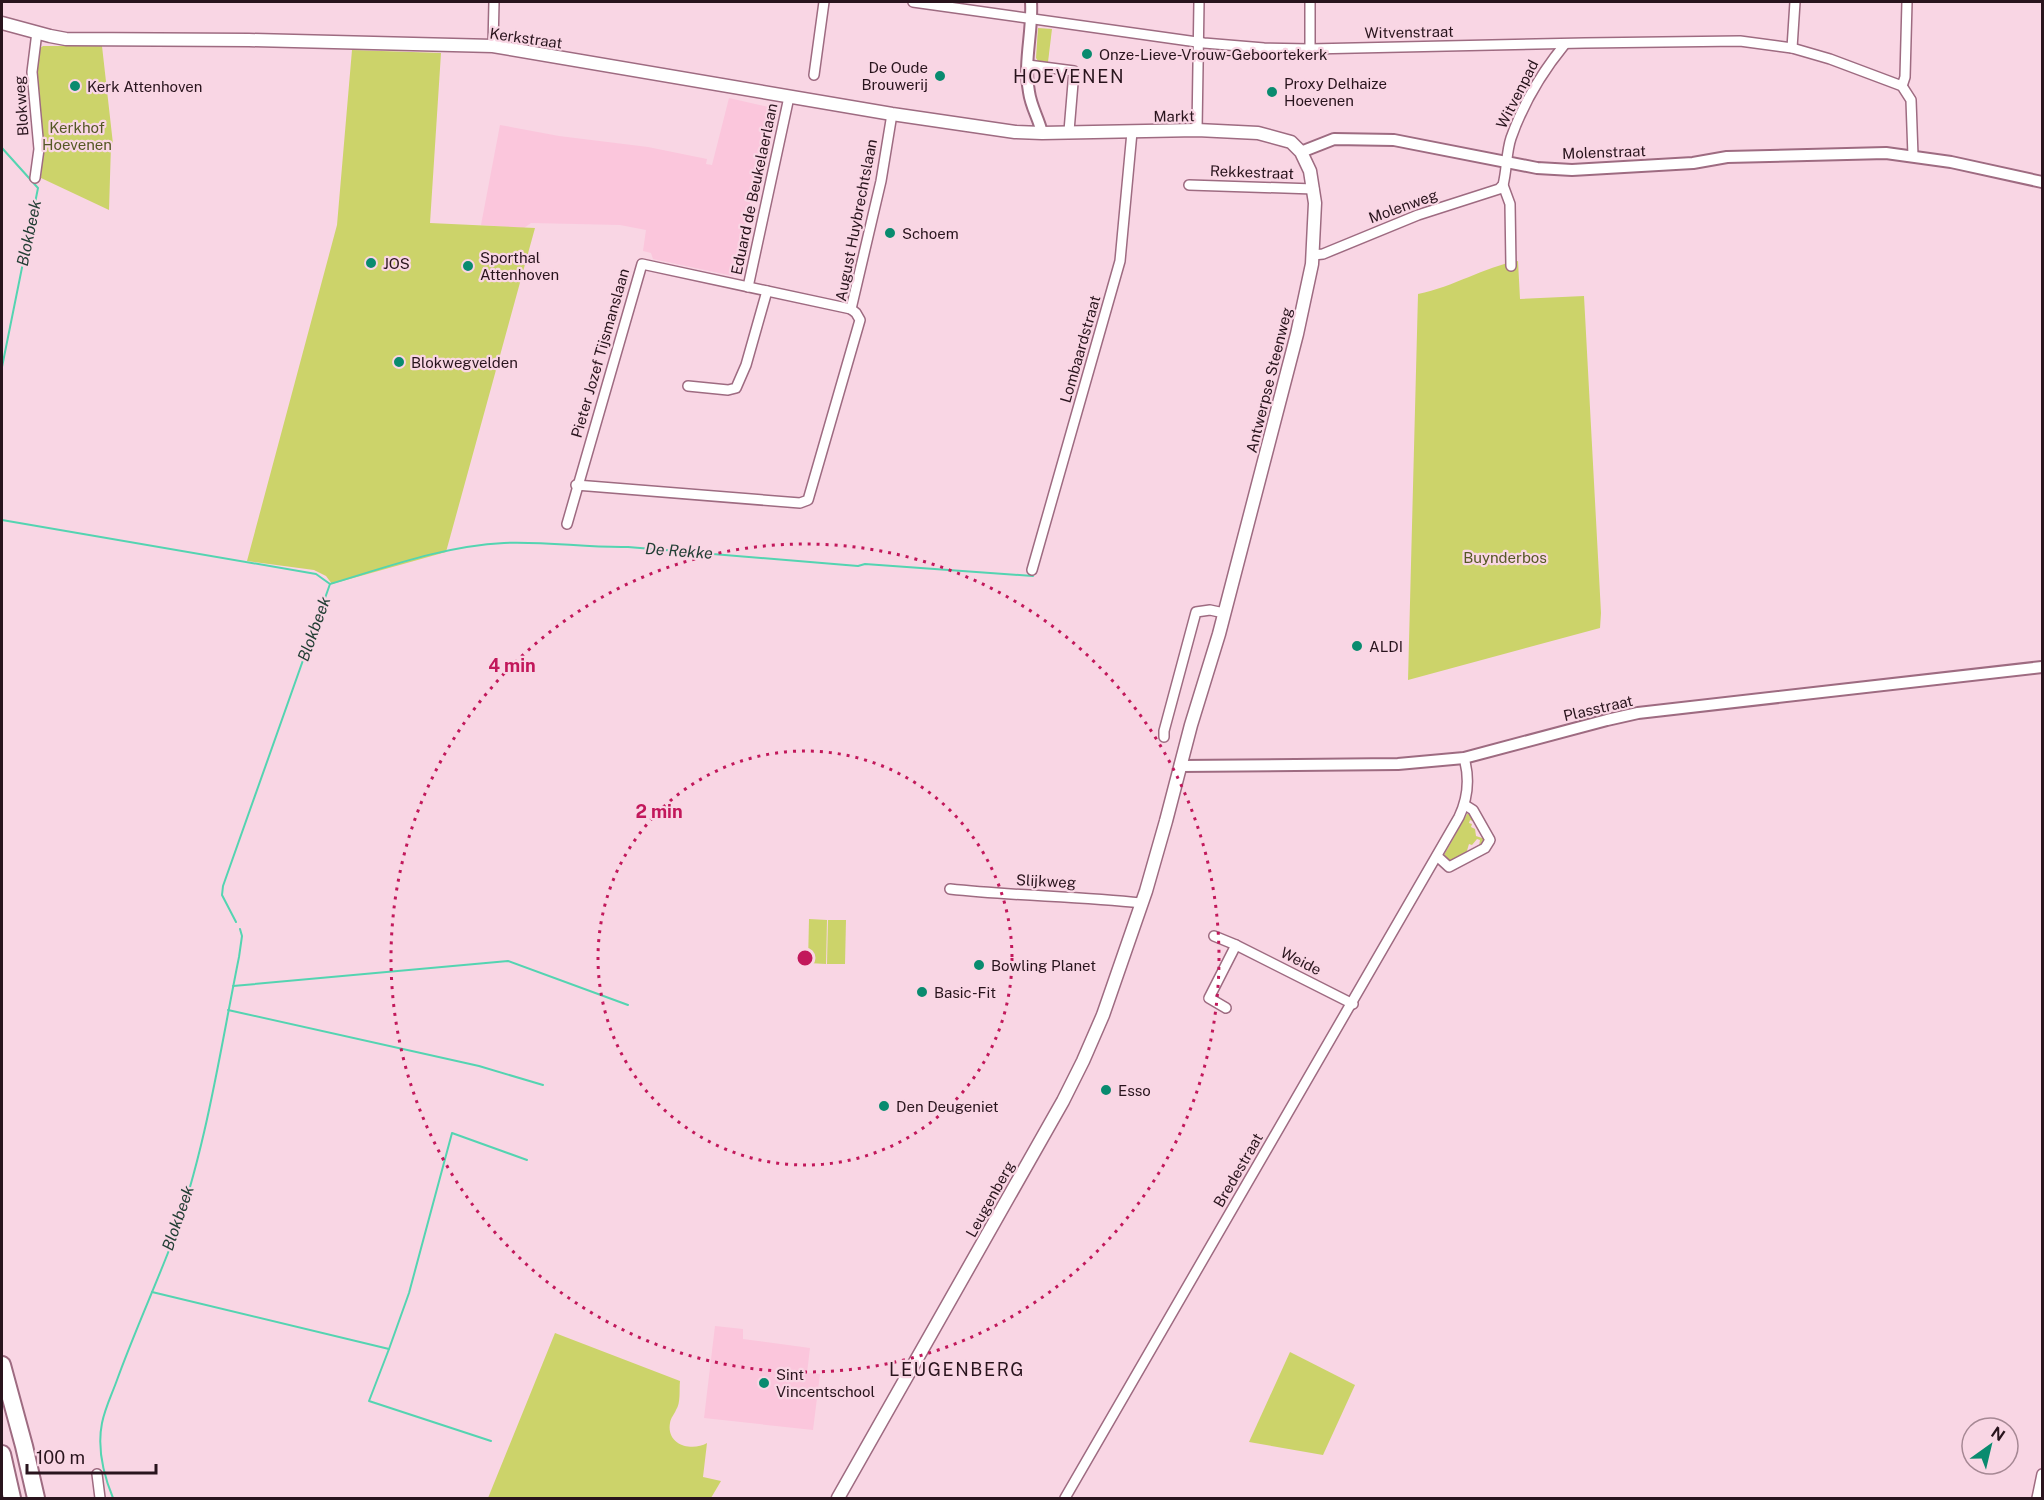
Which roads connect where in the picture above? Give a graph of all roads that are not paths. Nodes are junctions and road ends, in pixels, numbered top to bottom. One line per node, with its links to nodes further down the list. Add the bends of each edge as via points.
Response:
1 (494, 2): 14 (street)
2 (824, 2): 18 (street)
3 (913, 2): 9 (street, Witvenstraat)
4 (1031, 2): 9 (street)
5 (1199, 2): 12 (street)
6 (1310, 2): 16 (street)
7 (1795, 2): 15 (street)
8 (1907, 2): 19 (street)
9 (1032, 18): 12 (street, Witvenstraat); 17 (street)
10 (2, 23): 11 (main road, Kerkstraat)
11 (37, 32): 14 (main road, Kerkstraat, via 66,39); 29 (street, Blokweg, via 33,72 39,149)
12 (1198, 42): 16 (street, Witvenstraat); 22 (street)
13 (1565, 44): 15 (street, Witvenstraat, via 1740,41); 16 (street, Witvenstraat); 28 (street, Witvenpad, via 1536,84 1511,140)
14 (493, 46): 20 (main road, Kerkstraat)
15 (1792, 48): 19 (street, Witvenstraat)
16 (1310, 50)
17 (1028, 65): 23 (street, via 1074,71); 25 (street, via 1029,92)
18 (814, 75)
19 (1902, 86): 27 (street, via 1911,100)
20 (789, 97): 21 (main road, Kerkstraat); 36 (street, Eduard de Beukelaerlaan)
21 (892, 114): 25 (main road, Kerkstraat); 38 (street, August Huybrechtslaan, via 881,181)
22 (1197, 130): 24 (main road, Markt); 26 (main road, Markt, via 1273,136 1291,142)
23 (1069, 131): 24 (main road, Markt); 25 (main road, Markt)
24 (1132, 132): 42 (street, Lombaardstraat, via 1120,261)
25 (1042, 133)
26 (1301, 152): 28 (street, Molenstraat, via 1334,139 1394,140); 33 (main road, Antwerpse Steenweg)
27 (1912, 156): 28 (street, Molenstraat, via 1886,153 1727,157 1693,163 1572,170); 30 (street, Molenstraat)
28 (1507, 163): 32 (street)
29 (35, 178)
30 (2043, 182)
31 (1189, 184): 33 (street, Rekkestraat)
32 (1503, 185): 34 (street, Molenweg); 35 (street, via 1510,204)
33 (1314, 189): 34 (main road, Antwerpse Steenweg)
34 (1313, 255): 43 (main road, Antwerpse Steenweg, via 1297,334)
35 (1511, 266)
36 (748, 287): 37 (street, Pieter Jozef Tijsmanslaan); 40 (street, Pieter Jozef Tijsmanslaan, via 642,264)
37 (767, 291): 38 (street, Pieter Jozef Tijsmanslaan); 39 (street, via 736,388)
38 (851, 309): 40 (street, August Huybrechtslaan, via 860,320 806,502)
39 (688, 386)
40 (576, 485): 41 (street, Pieter Jozef Tijsmanslaan)
41 (567, 524)
42 (1032, 570)
43 (1224, 613): 45 (street, via 1196,612); 47 (main road, Antwerpse Steenweg)
44 (2043, 667): 46 (street, Plasstraat, via 1638,713)
45 (1164, 737)
46 (1464, 758): 47 (street, Plasstraat, via 1398,764); 48 (street, Bredestraat, via 1468,770)
47 (1180, 766): 51 (main road, Leugenberg)
48 (1465, 805): 49 (street, Bredestraat); 49 (street, via 1473,810 1490,840 1485,848 1449,867)
49 (1437, 856): 54 (street, Bredestraat)
50 (950, 889): 51 (street, Slijkweg)
51 (1141, 903): 64 (main road, Leugenberg, via 1103,1015 1073,1081)
52 (1214, 936): 53 (street, Weide)
53 (1236, 945): 54 (street, Weide); 55 (street, via 1209,998)
54 (1353, 1004): 65 (street, Bredestraat)
55 (1226, 1008)
56 (3, 1370): 61 (highway); 62 (highway)
57 (2, 1454): 60 (highway)
58 (97, 1474): 63 (street)
59 (2043, 1474): 66 (street)
60 (12, 1498)
61 (36, 1498)
62 (41, 1498)
63 (100, 1498)
64 (838, 1498)
65 (1065, 1498)
66 (2037, 1498)

